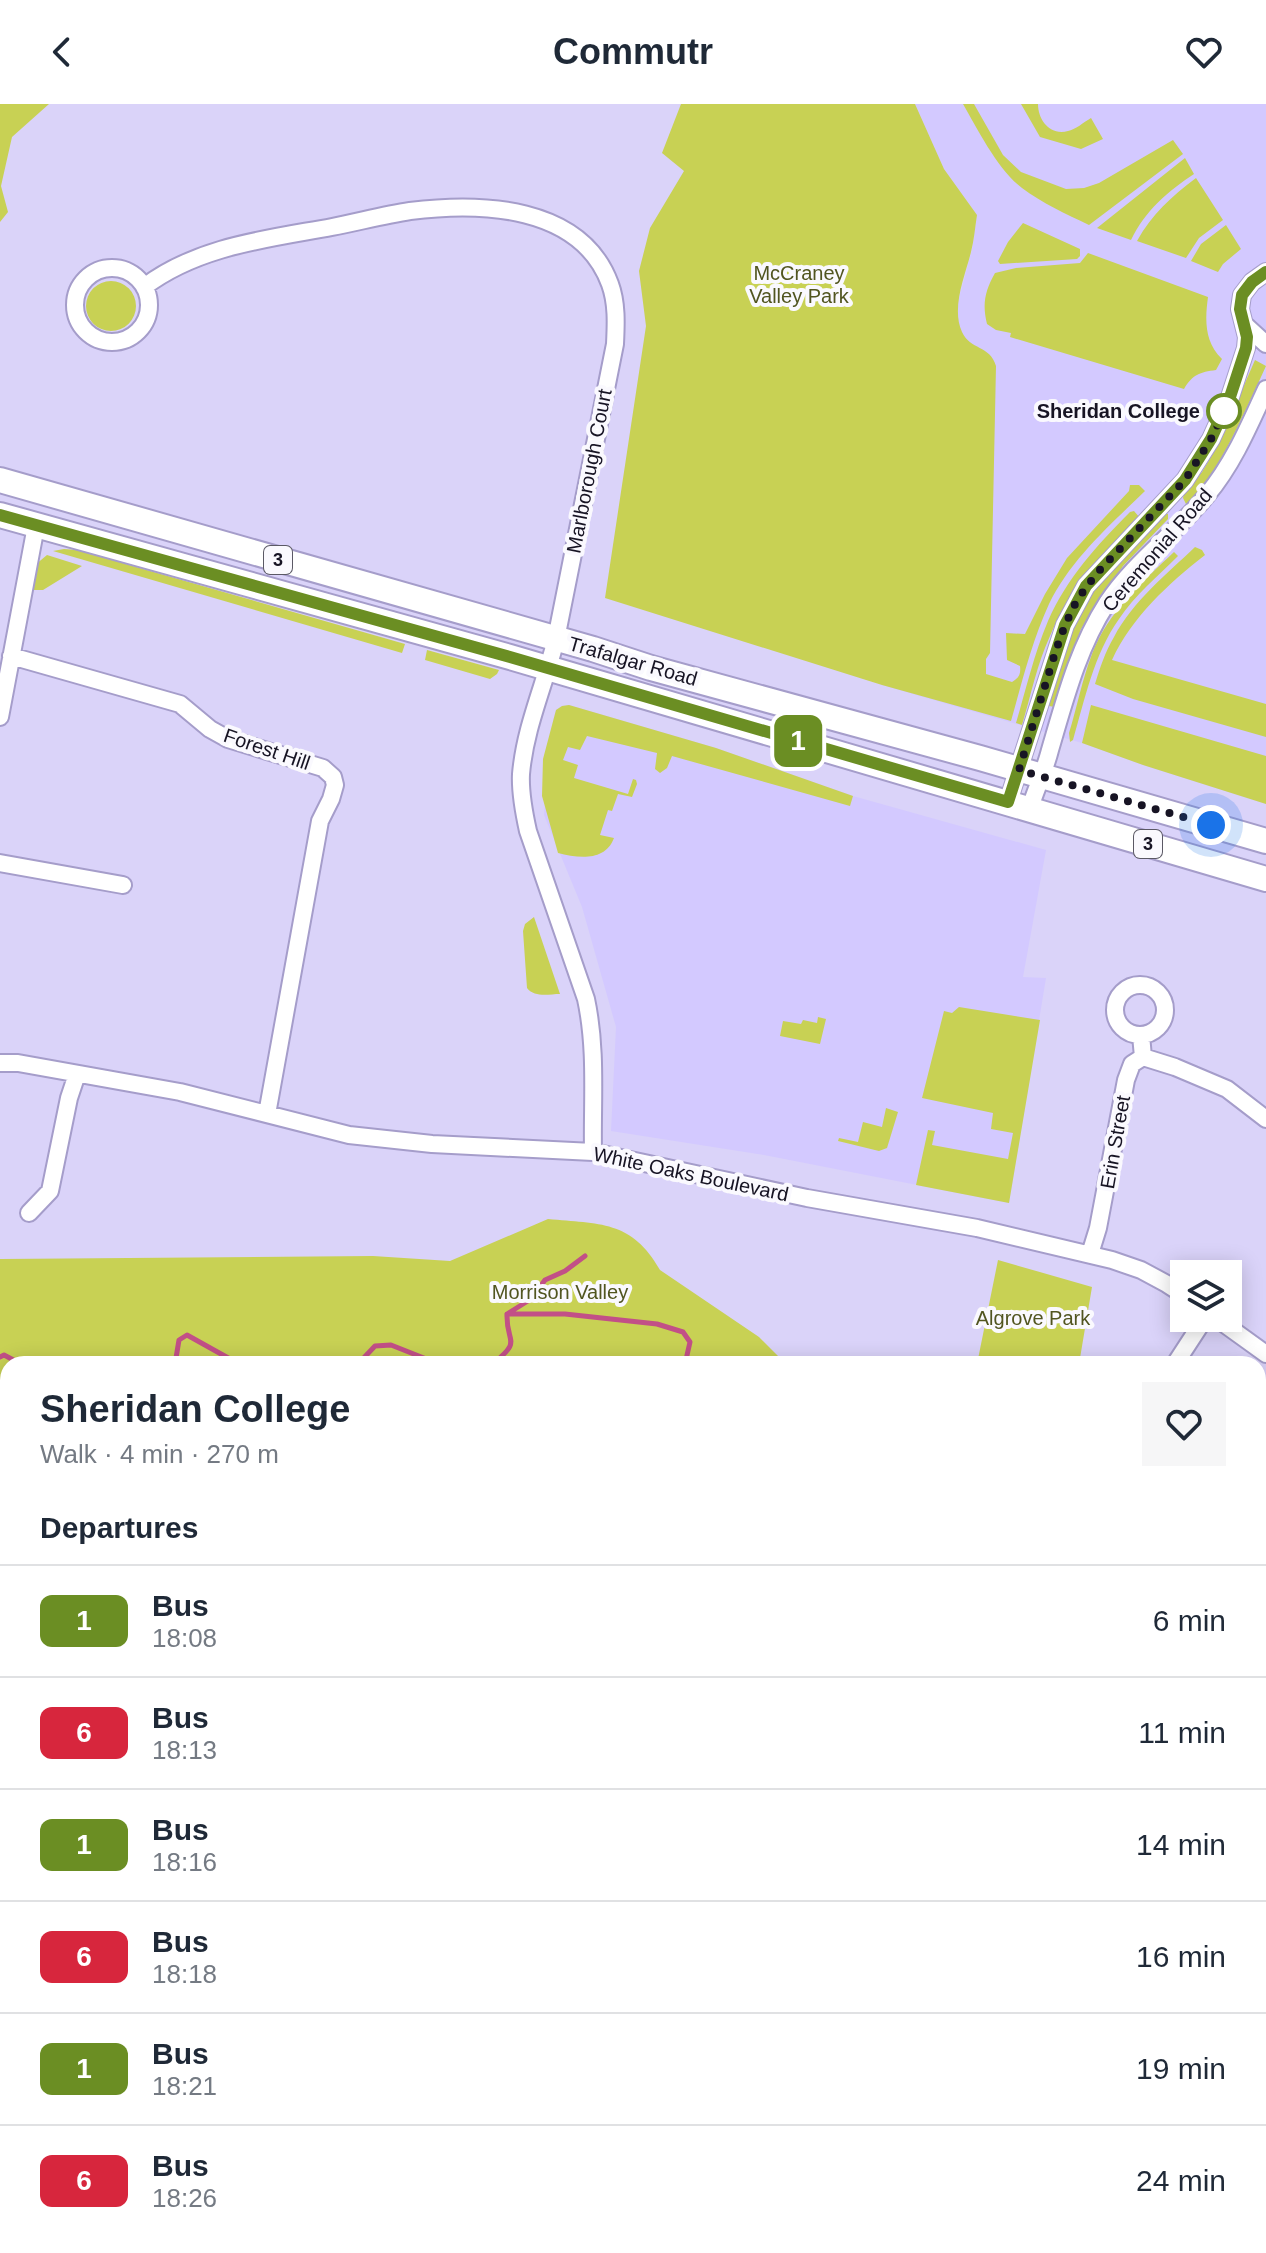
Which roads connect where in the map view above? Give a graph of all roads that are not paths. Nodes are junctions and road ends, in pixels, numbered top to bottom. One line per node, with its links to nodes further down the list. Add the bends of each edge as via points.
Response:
1 (1266, 272): 3 (street, Ceremonial Road, via 1242,295)
2 (144, 287): 2 (street, via 119,269 95,272 75,299 80,325 101,341 131,336 148,311); 9 (street, Marlborough Court, via 209,253 451,207 520,212 567,230 586,245 610,285 615,344)
3 (1245, 325): 4 (street); 13 (street, Ceremonial Road, via 1240,371 1203,454 1086,586 1065,625)
4 (1266, 344)
5 (1266, 389): 13 (street, Ceremonial Road, via 1222,476 1123,583 1092,628 1049,754)
6 (0, 480): 9 (main road, Trafalgar Road / 3)
7 (0, 515): 8 (main road, Trafalgar Road / 3)
8 (36, 526): 10 (street); 11 (main road, Trafalgar Road / 3)
9 (556, 639): 11 (street, Marlborough Court); 13 (main road, Trafalgar Road / 3)
10 (11, 656): 12 (street); 23 (street, Forest Hill, via 180,704 228,739 307,762 333,777 331,799 320,821)
11 (549, 668): 14 (main road, Trafalgar Road / 3); 25 (street, Marlborough Court, via 527,735 523,805 592,1027)
12 (0, 717)
13 (1030, 773): 14 (street, Ceremonial Road); 15 (main road, Trafalgar Road / 3)
14 (1019, 805): 17 (main road, Trafalgar Road / 3)
15 (1266, 841)
16 (0, 863): 18 (street)
17 (1266, 879)
18 (123, 885)
19 (1141, 1035): 20 (street)
20 (1143, 1057): 24 (street, via 1227,1089); 27 (street, Erin Street, via 1132,1064 1126,1080)
21 (0, 1063): 22 (street, White Oaks Boulevard)
22 (77, 1074): 23 (street, White Oaks Boulevard); 26 (street, via 50,1191)
23 (267, 1114): 25 (street, White Oaks Boulevard, via 349,1135)
24 (1266, 1119)
25 (593, 1152): 27 (street, White Oaks Boulevard)
26 (29, 1213)
27 (1090, 1254): 28 (street, White Oaks Boulevard, via 1141,1270)
28 (1170, 1286)
29 (1196, 1332): 32 (street)
30 (1235, 1332): 31 (street)
31 (1266, 1354)
32 (1180, 1356)

